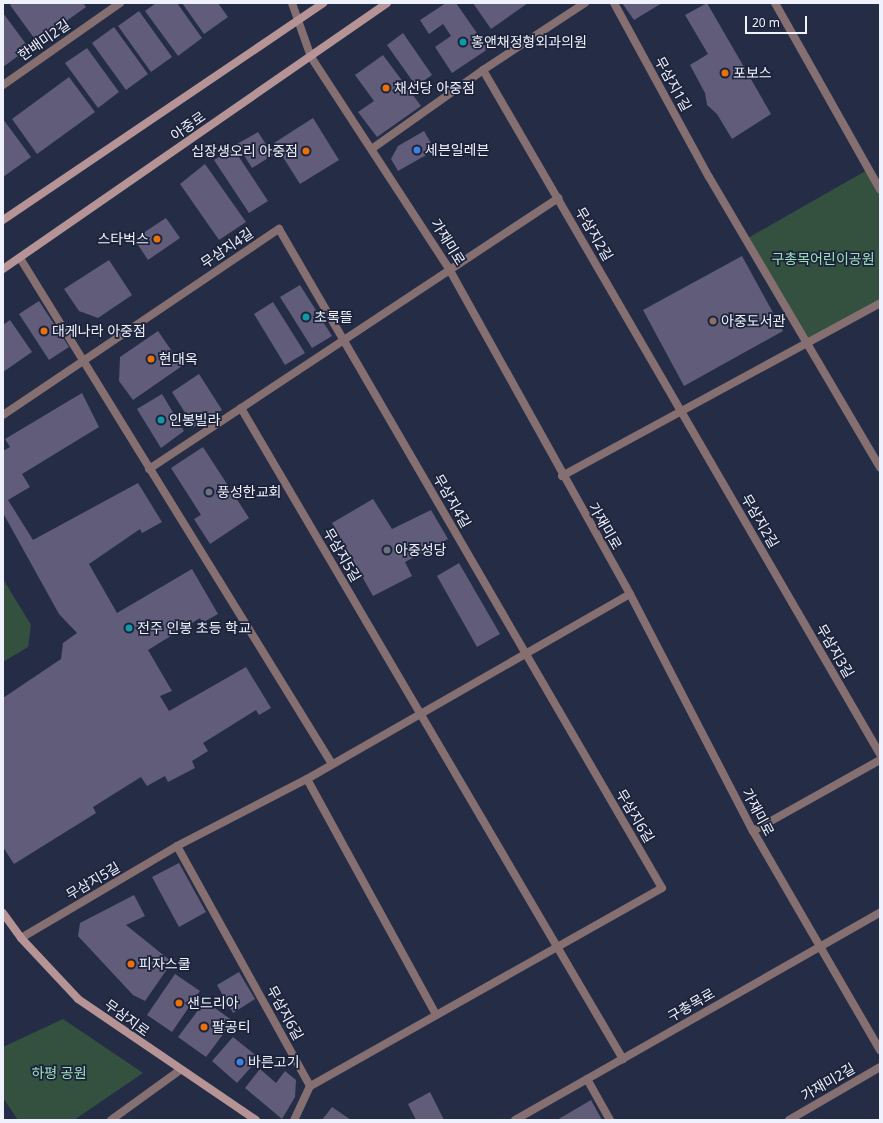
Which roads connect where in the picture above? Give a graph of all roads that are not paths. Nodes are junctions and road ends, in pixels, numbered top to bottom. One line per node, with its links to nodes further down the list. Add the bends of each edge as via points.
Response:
1 (120, 3): 11 (street, 한배미2길)
2 (292, 3): 8 (street, 가재미로)
3 (324, 3): 8 (street, 아중로)
4 (387, 3): 9 (street, 아중로)
5 (585, 3): 10 (street)
6 (614, 3): 21 (street, 무삼지1길, via 710,177)
7 (775, 3): 13 (street)
8 (297, 22): 9 (street, 가재미로); 15 (street, 아중로)
9 (311, 57): 12 (street, 가재미로); 16 (street, 아중로)
10 (483, 70): 12 (street); 14 (street, 무삼지2길)
11 (3, 85)
12 (373, 148): 17 (street, 가재미로)
13 (880, 189)
14 (558, 198): 17 (street); 24 (street, 무삼지2길)
15 (3, 220)
16 (20, 258): 18 (street, 아중로); 22 (street)
17 (448, 267): 20 (street); 28 (street, 가재미로)
18 (3, 269)
19 (880, 302): 21 (street)
20 (345, 342): 22 (street, 무삼지4길, via 279,229); 23 (street); 31 (street, 무삼지4길)
21 (807, 343): 24 (street); 26 (street)
22 (82, 362): 25 (street, 무삼지4길); 27 (street)
23 (241, 408): 27 (street); 32 (street, 무삼지5길)
24 (682, 411): 28 (street); 29 (street, 무삼지2길)
25 (3, 415)
26 (880, 467)
27 (150, 469): 35 (street)
28 (562, 476): 30 (street, 가재미로)
29 (768, 561): 33 (street, 무삼지3길)
30 (630, 594): 31 (street, 무삼지5길); 37 (street, 가재미로)
31 (524, 653): 32 (street, 무삼지5길); 42 (street, 무삼지6길, via 662,888)
32 (420, 714): 35 (street, 무삼지5길); 42 (street, 무삼지5길)
33 (880, 754)
34 (880, 760): 37 (street)
35 (332, 764): 36 (street, 무삼지5길)
36 (307, 779): 38 (street, 무삼지5길); 44 (street)
37 (753, 831): 43 (street, 가재미로)
38 (177, 846): 41 (street, 무삼지5길); 50 (street, 무삼지6길)
39 (3, 913): 41 (street, 무삼지로)
40 (880, 913): 43 (street, 구총목로)
41 (21, 938): 48 (street, 무삼지로, via 78,999)
42 (557, 947): 44 (street, 무삼지6길); 46 (street)
43 (820, 947): 45 (street, 가재미로); 46 (street, 구총목로)
44 (436, 1015): 50 (street, 무삼지6길)
45 (880, 1050)
46 (622, 1059): 49 (street, 구총목로)
47 (880, 1067): 56 (street, 가재미2길)
48 (179, 1071): 51 (street); 52 (street, 무삼지로)
49 (587, 1079): 54 (street, 구총목로); 55 (street)
50 (310, 1086): 53 (street)
51 (111, 1120)
52 (256, 1120)
53 (294, 1120)
54 (515, 1120)
55 (610, 1120)
56 (789, 1120)

